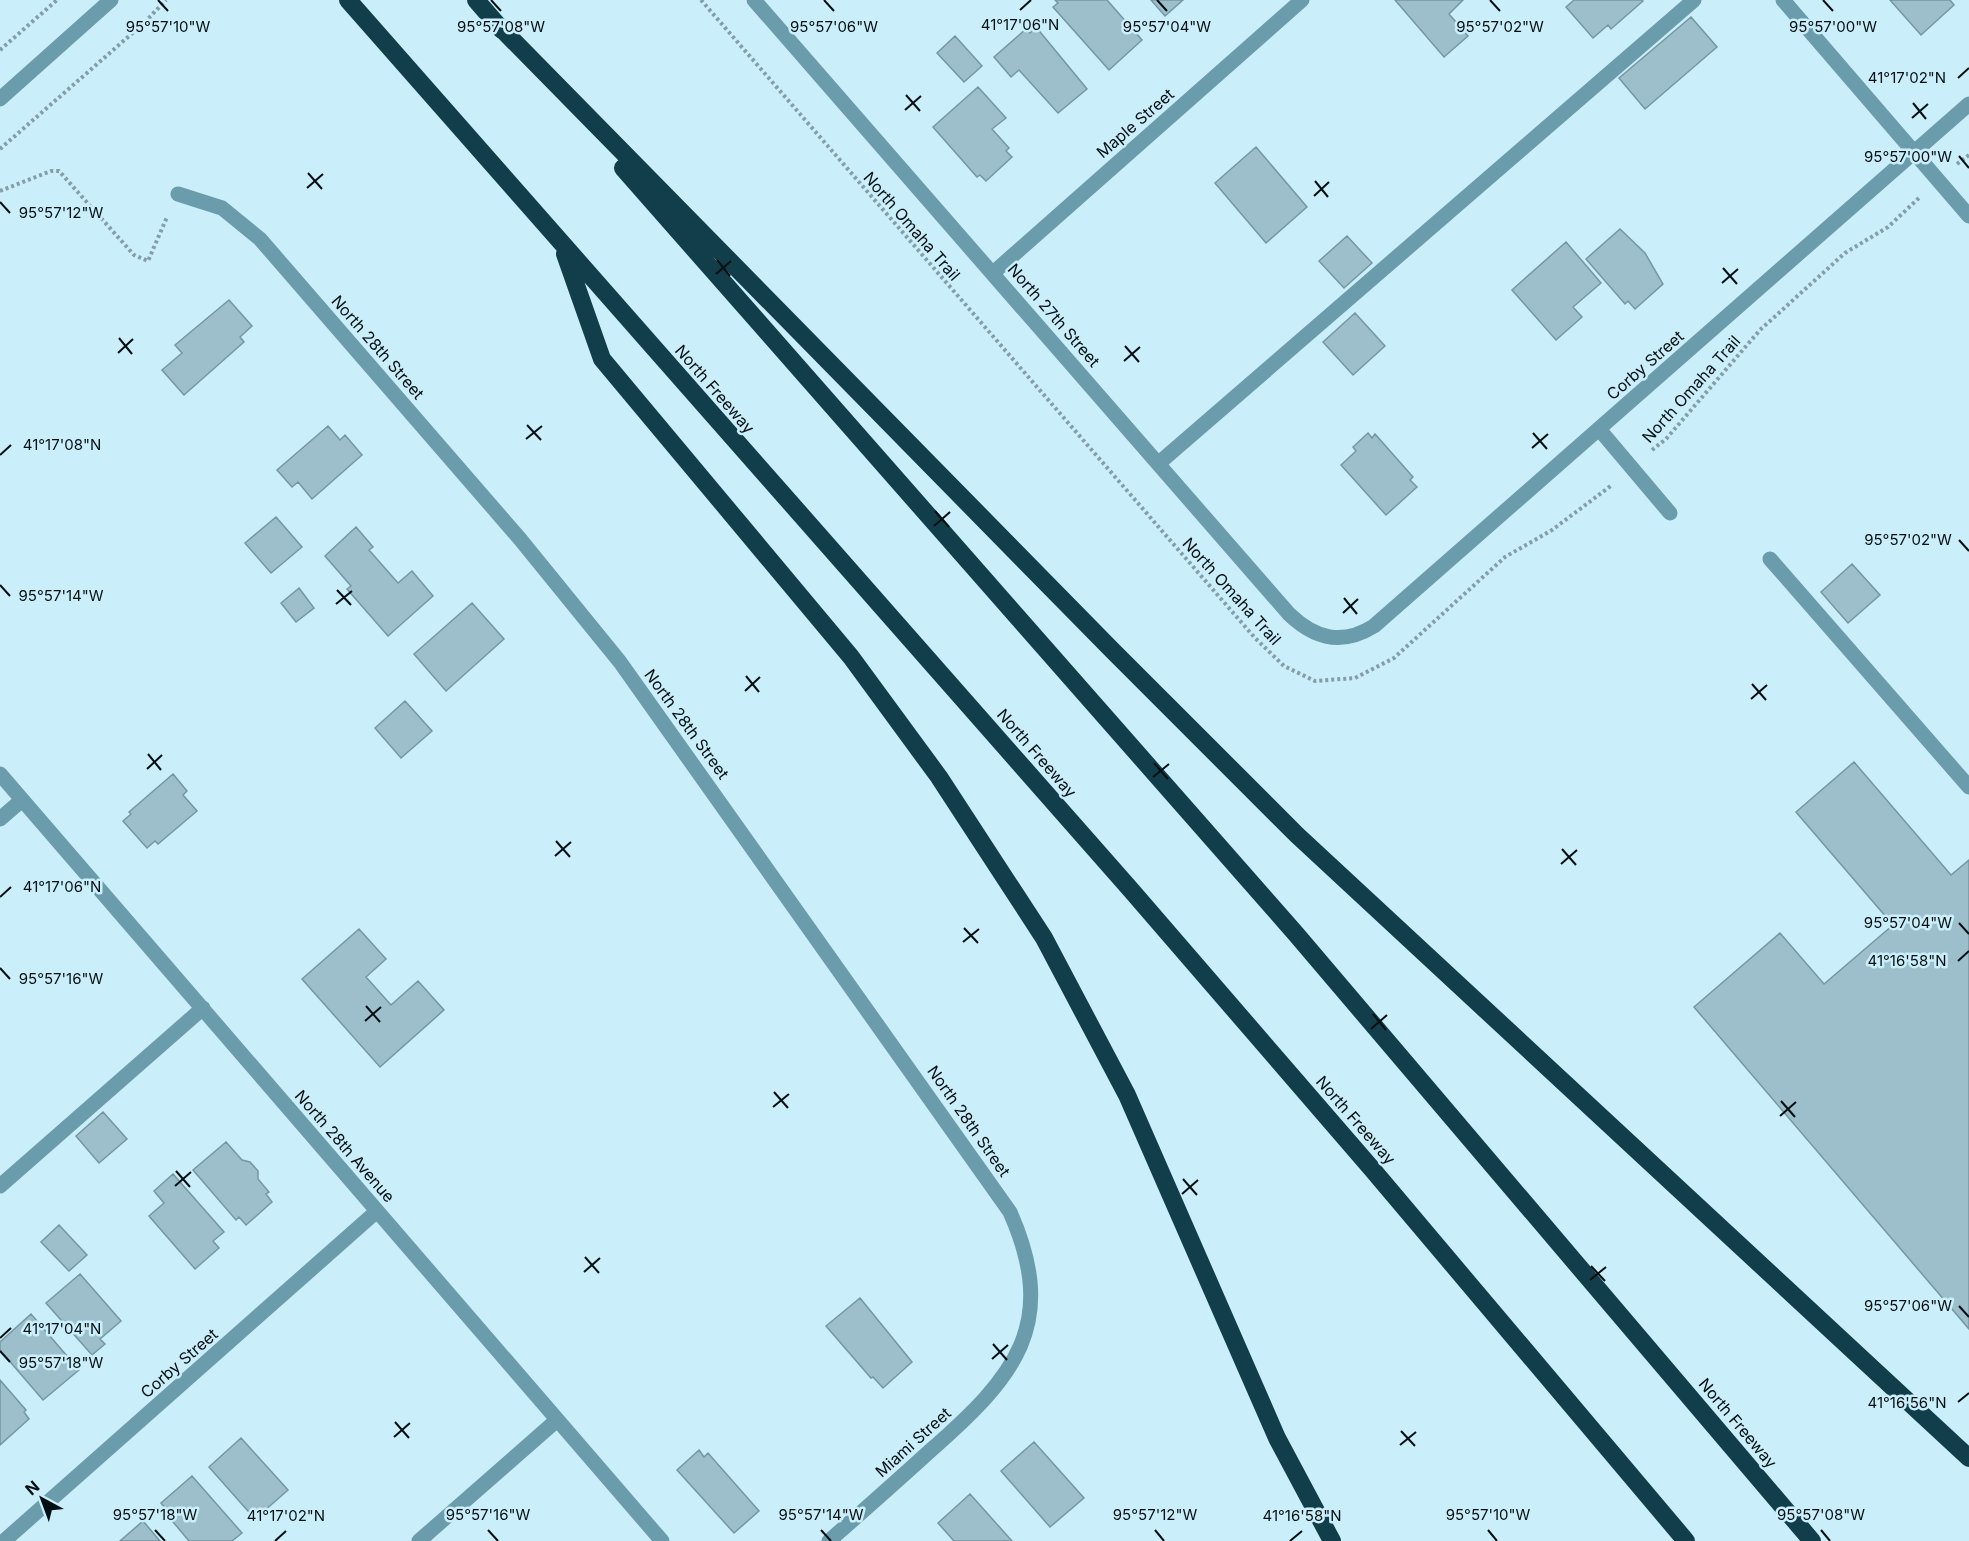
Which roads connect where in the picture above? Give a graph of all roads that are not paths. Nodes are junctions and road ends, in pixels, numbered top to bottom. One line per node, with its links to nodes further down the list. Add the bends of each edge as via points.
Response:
1 (111, 0): 9 (street)
2 (348, 0): 14 (highway, North Freeway)
3 (476, 0): 8 (highway, North Freeway)
4 (754, 0): 15 (street, North 27th Street)
5 (1302, 0): 15 (street, Maple Street)
6 (1694, 0): 17 (street)
7 (1783, 0): 11 (street)
8 (494, 21): 30 (highway, via 1298,835); 37 (highway, North Freeway, via 1288,925)
9 (0, 99)
10 (1969, 104): 11 (street, Corby Street)
11 (1914, 153): 13 (street); 16 (street, Corby Street)
12 (178, 194): 28 (street, North 28th Street, via 230,212 273,253 571,600 692,761 1010,1212 1024,1248 1031,1299)
13 (1969, 216)
14 (561, 244): 35 (highway, via 602,359 851,657 977,832 1044,938 1127,1095 1277,1437); 36 (highway, North Freeway, via 1123,881)
15 (993, 273): 17 (street, North 27th Street)
16 (1599, 429): 18 (street); 20 (street, Corby Street, via 1374,626 1349,638)
17 (1159, 463): 20 (street, North 27th Street, via 1289,614 1314,634)
18 (1670, 513)
19 (1770, 559): 22 (street)
20 (1336, 639)
21 (0, 774): 23 (street, North 28th Avenue)
22 (1969, 787)
23 (22, 800): 24 (street); 25 (street, North 28th Avenue)
24 (0, 819)
25 (203, 1008): 26 (street); 27 (street, North 28th Avenue)
26 (0, 1186)
27 (377, 1211): 29 (street, North 28th Avenue); 31 (street, Corby Street)
28 (1014, 1363): 34 (street, Miami Street, via 975,1411)
29 (557, 1420): 32 (street); 33 (street, North 28th Avenue)
30 (1969, 1458)
31 (4, 1541)
32 (418, 1541)
33 (662, 1541)
34 (829, 1541)
35 (1332, 1541)
36 (1686, 1541)
37 (1812, 1541)

